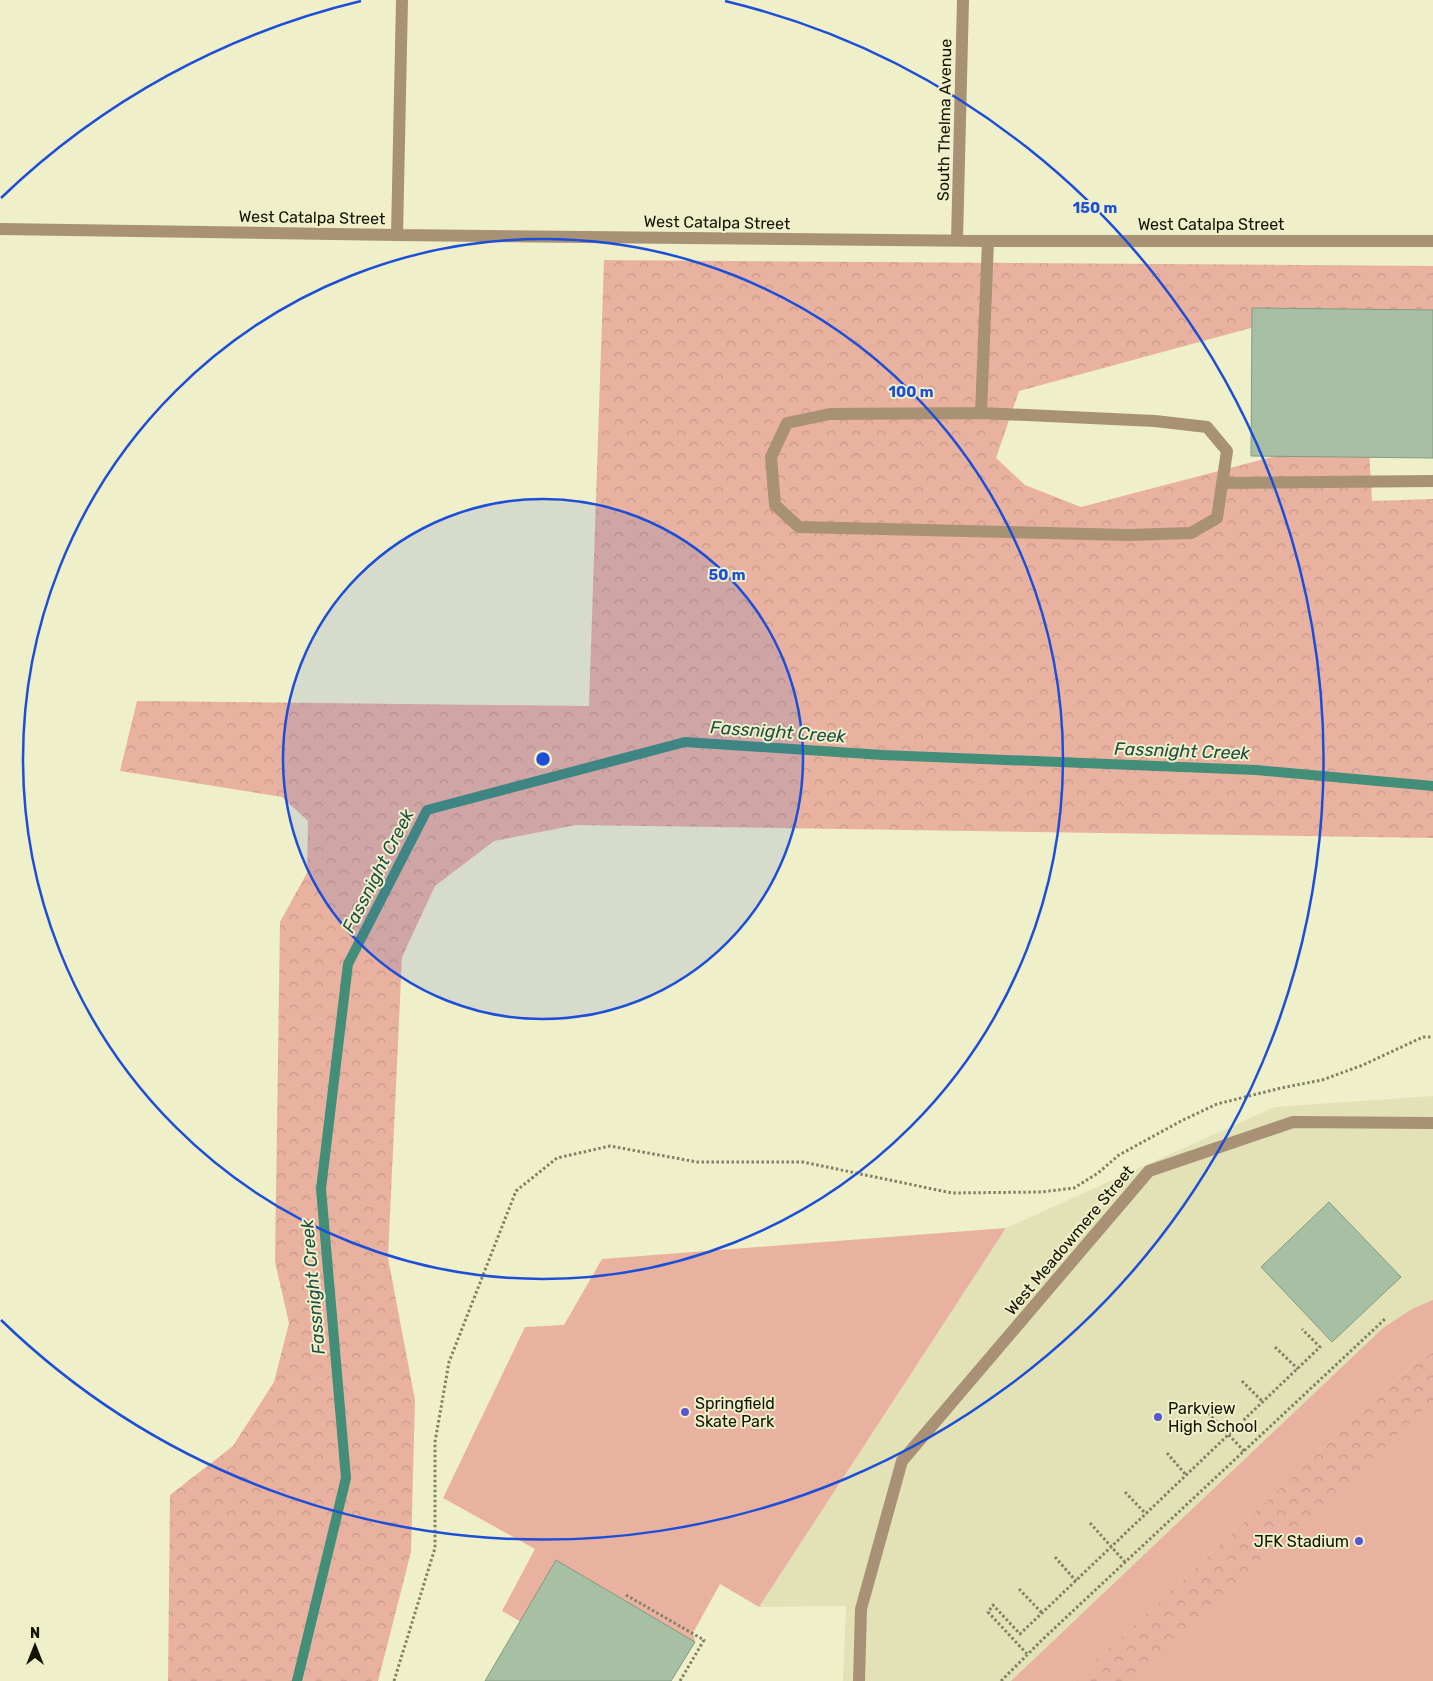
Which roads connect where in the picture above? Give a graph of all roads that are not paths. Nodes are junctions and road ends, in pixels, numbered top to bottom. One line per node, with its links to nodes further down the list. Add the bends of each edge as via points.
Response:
1 (402, 0): 4 (street)
2 (963, 0): 5 (street, South Thelma Avenue)
3 (0, 229): 4 (street, West Catalpa Street)
4 (396, 235): 5 (street, West Catalpa Street)
5 (957, 240): 6 (street, West Catalpa Street)
6 (988, 241): 7 (street, West Catalpa Street); 8 (street)
7 (1433, 241)
8 (981, 413): 10 (street, via 1207,426 1226,451); 10 (street, via 830,414 787,423 771,457 775,505 799,527 1128,535 1191,533 1217,518)
9 (1433, 481): 10 (street)
10 (1222, 483)
11 (1433, 1123): 12 (street, West Meadowmere Street, via 1293,1122 1149,1172 902,1461 861,1609)
12 (859, 1681)

